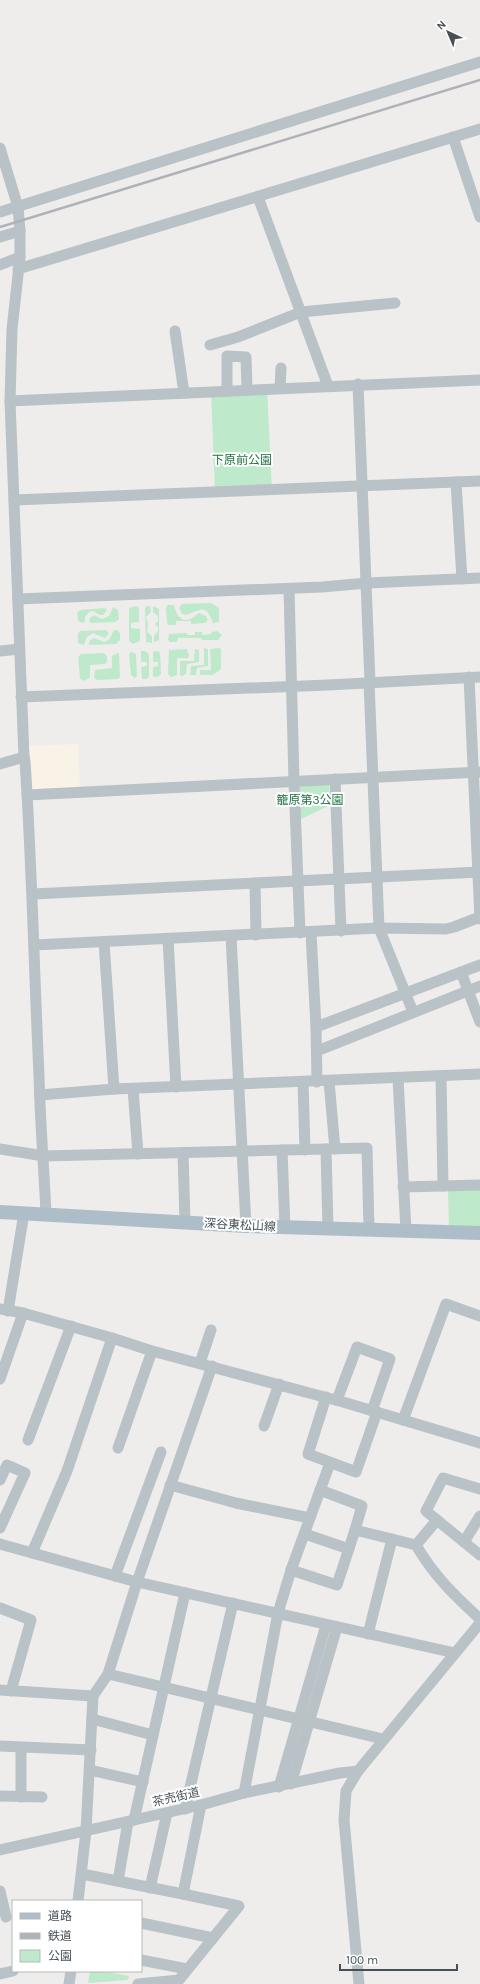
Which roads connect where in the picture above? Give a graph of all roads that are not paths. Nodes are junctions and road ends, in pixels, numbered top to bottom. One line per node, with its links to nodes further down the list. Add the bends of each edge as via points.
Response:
1 (480, 62): 7 (street)
2 (480, 129): 3 (street)
3 (453, 137): 5 (street); 6 (street)
4 (0, 148): 7 (street)
5 (475, 192): 9 (street)
6 (258, 197): 14 (street); 16 (street)
7 (18, 207): 8 (street); 10 (street)
8 (0, 212)
9 (480, 217)
10 (20, 231): 11 (street); 12 (street)
11 (0, 237)
12 (20, 257): 13 (street); 14 (street)
13 (0, 265)
14 (18, 269): 27 (street, via 12,329)
15 (395, 303): 16 (street)
16 (301, 312): 18 (street, via 238,337); 22 (street)
17 (175, 331): 26 (street)
18 (210, 345)
19 (281, 368): 23 (street)
20 (480, 380): 21 (street)
21 (358, 384): 22 (street); 30 (street)
22 (328, 386): 23 (street)
23 (280, 388): 24 (street)
24 (247, 390): 25 (street); 25 (street, via 246,357 228,356)
25 (227, 391): 26 (street)
26 (184, 393): 27 (street)
27 (10, 401): 31 (street)
28 (480, 481): 29 (street)
29 (456, 482): 30 (street); 33 (street)
30 (362, 486): 31 (street); 34 (street)
31 (14, 500): 36 (street)
32 (480, 578): 33 (street)
33 (462, 579): 34 (street)
34 (367, 583): 35 (street); 40 (street)
35 (289, 588): 36 (street); 41 (street)
36 (18, 599): 37 (street)
37 (19, 649): 38 (street); 42 (street)
38 (0, 651)
39 (474, 677): 40 (street); 45 (street)
40 (370, 682): 41 (street); 46 (street)
41 (291, 686): 42 (street); 48 (street)
42 (21, 697): 43 (street)
43 (24, 757): 44 (street); 49 (street)
44 (0, 764)
45 (476, 773): 46 (street); 50 (street)
46 (372, 777): 47 (street); 51 (street)
47 (335, 779): 48 (street); 52 (street)
48 (294, 781): 49 (street); 53 (street)
49 (27, 795): 55 (street)
50 (479, 872): 51 (street); 56 (street)
51 (377, 878): 52 (street); 57 (street)
52 (338, 880): 53 (street); 58 (street)
53 (297, 881): 54 (street); 59 (street)
54 (254, 883): 55 (street); 60 (street)
55 (33, 894): 64 (street)
56 (480, 918): 57 (street, via 446,928)
57 (379, 928): 58 (street); 69 (street)
58 (341, 931): 59 (street)
59 (305, 933): 60 (street); 72 (street)
60 (256, 935): 61 (street)
61 (231, 936): 62 (street); 80 (street)
62 (168, 939): 63 (street); 81 (street)
63 (104, 942): 64 (street); 82 (street)
64 (34, 946): 84 (street)
65 (480, 965): 66 (street)
66 (461, 972): 68 (street); 69 (street)
67 (480, 986): 68 (street)
68 (468, 991): 70 (street); 71 (street)
69 (405, 993): 70 (street); 72 (street)
70 (413, 1012): 73 (street)
71 (480, 1022)
72 (316, 1027): 73 (street)
73 (316, 1051): 79 (street)
74 (480, 1074): 75 (street)
75 (441, 1076): 76 (street); 94 (street)
76 (398, 1078): 77 (street); 95 (street)
77 (329, 1081): 79 (street); 86 (street)
78 (303, 1082): 79 (street); 80 (street); 88 (street)
79 (317, 1082)
80 (239, 1085): 81 (street); 89 (street)
81 (176, 1087): 83 (street)
82 (114, 1089): 83 (street); 84 (street)
83 (133, 1089): 91 (street)
84 (40, 1095): 92 (street)
85 (0, 1149): 92 (street)
86 (330, 1149): 88 (street); 102 (street); 103 (street, via 367,1148)
87 (282, 1150): 88 (street); 89 (street); 101 (street)
88 (305, 1150)
89 (242, 1151): 90 (street); 100 (street)
90 (183, 1153): 91 (street); 99 (street)
91 (138, 1154): 92 (street)
92 (44, 1156): 98 (street)
93 (480, 1185): 94 (street)
94 (443, 1186): 95 (street)
95 (403, 1187): 104 (street)
96 (0, 1212): 97 (main road, 深谷東松山線)
97 (24, 1213): 98 (main road, 深谷東松山線); 106 (street)
98 (46, 1214): 99 (main road, 深谷東松山線)
99 (185, 1222): 100 (main road, 深谷東松山線)
100 (246, 1226): 101 (main road, 深谷東松山線)
101 (286, 1228): 102 (main road, 深谷東松山線)
102 (328, 1229): 103 (main road, 深谷東松山線)
103 (369, 1230): 104 (main road, 深谷東松山線)
104 (406, 1231): 105 (main road, 深谷東松山線)
105 (480, 1234)
106 (4, 1310): 107 (street)
107 (23, 1313): 109 (street); 115 (street)
108 (480, 1316): 120 (street, via 446,1304)
109 (71, 1326): 111 (street); 122 (street)
110 (211, 1330): 113 (street)
111 (112, 1338): 112 (street); 143 (street, via 67,1471)
112 (152, 1351): 113 (street); 124 (street)
113 (200, 1363): 114 (street)
114 (212, 1366): 116 (street); 129 (street)
115 (0, 1379)
116 (279, 1384): 117 (street); 121 (street)
117 (326, 1397): 118 (street); 126 (street, via 308,1454)
118 (337, 1400): 119 (street); 119 (street, via 357,1347 390,1359)
119 (375, 1411): 120 (street); 126 (street, via 356,1472)
120 (403, 1420): 123 (street)
121 (264, 1426)
122 (28, 1440)
123 (480, 1443)
124 (118, 1448)
125 (161, 1452): 127 (street)
126 (330, 1463): 131 (street)
127 (154, 1472): 129 (street); 146 (street)
128 (0, 1480): 135 (street, via 7,1465 25,1473)
129 (171, 1482): 133 (street, via 236,1503); 147 (street)
130 (480, 1489): 134 (street, via 443,1478 426,1511)
131 (320, 1490): 133 (street); 136 (street, via 362,1506)
132 (480, 1516): 139 (street)
133 (310, 1518): 137 (street)
134 (436, 1520): 139 (street); 141 (street)
135 (0, 1528)
136 (355, 1530): 138 (street); 142 (street)
137 (305, 1534): 142 (street); 145 (street)
138 (392, 1539): 141 (street); 155 (street)
139 (464, 1542): 144 (street)
140 (0, 1545): 143 (street)
141 (416, 1545): 152 (street, via 428,1566 445,1587)
142 (349, 1549): 145 (street, via 337,1585)
143 (32, 1553): 146 (street)
144 (480, 1555)
145 (291, 1570): 151 (street)
146 (115, 1576): 147 (street)
147 (137, 1582): 148 (street); 157 (street)
148 (185, 1593): 149 (street); 158 (street)
149 (233, 1603): 151 (street); 161 (street)
150 (0, 1608): 159 (street, via 31,1620)
151 (278, 1613): 154 (street); 162 (street)
152 (480, 1620)
153 (480, 1623): 156 (street)
154 (331, 1626): 155 (street); 164 (street)
155 (368, 1634): 156 (street)
156 (455, 1653): 166 (street)
157 (108, 1674): 158 (street); 160 (street)
158 (164, 1688): 161 (street); 165 (street)
159 (5, 1690): 160 (street)
160 (93, 1696): 163 (street)
161 (210, 1698): 162 (street); 180 (street)
162 (259, 1710): 164 (street); 175 (street)
163 (92, 1719): 165 (street); 169 (street)
164 (304, 1720): 166 (street); 173 (street); 174 (street)
165 (153, 1735): 172 (street)
166 (383, 1739): 171 (street)
167 (0, 1746): 168 (street)
168 (22, 1748): 169 (street); 177 (street)
169 (91, 1750): 170 (street)
170 (90, 1770): 172 (street); 183 (street)
171 (358, 1771): 173 (street, 茶売街道); 201 (street, via 346,1791 344,1820)
172 (143, 1782): 182 (street)
173 (291, 1784): 174 (street, 茶売街道)
174 (279, 1787): 175 (street, 茶売街道)
175 (244, 1793): 179 (street, 茶売街道)
176 (0, 1796): 177 (street)
177 (21, 1796): 178 (street)
178 (42, 1797)
179 (201, 1805): 180 (street, 茶売街道); 189 (street)
180 (185, 1809): 181 (street, 茶売街道)
181 (167, 1813): 182 (street, 茶売街道); 187 (street)
182 (131, 1821): 183 (street, 茶売街道); 186 (street)
183 (86, 1831): 184 (street, 茶売街道); 185 (street)
184 (0, 1850)
185 (82, 1874): 186 (street); 190 (street)
186 (118, 1881): 187 (street)
187 (150, 1888): 189 (street)
188 (0, 1891): 191 (street)
189 (183, 1894): 193 (street, via 239,1906)
190 (76, 1900)
191 (6, 1917)
192 (142, 1923): 193 (street)
193 (213, 1938): 195 (street)
194 (142, 1960): 195 (street)
195 (187, 1969): 200 (street, via 178,1980)
196 (12, 1971): 198 (street)
197 (70, 1972): 199 (street)
198 (0, 1974)
199 (69, 1984)
200 (138, 1984)
201 (360, 1984)

